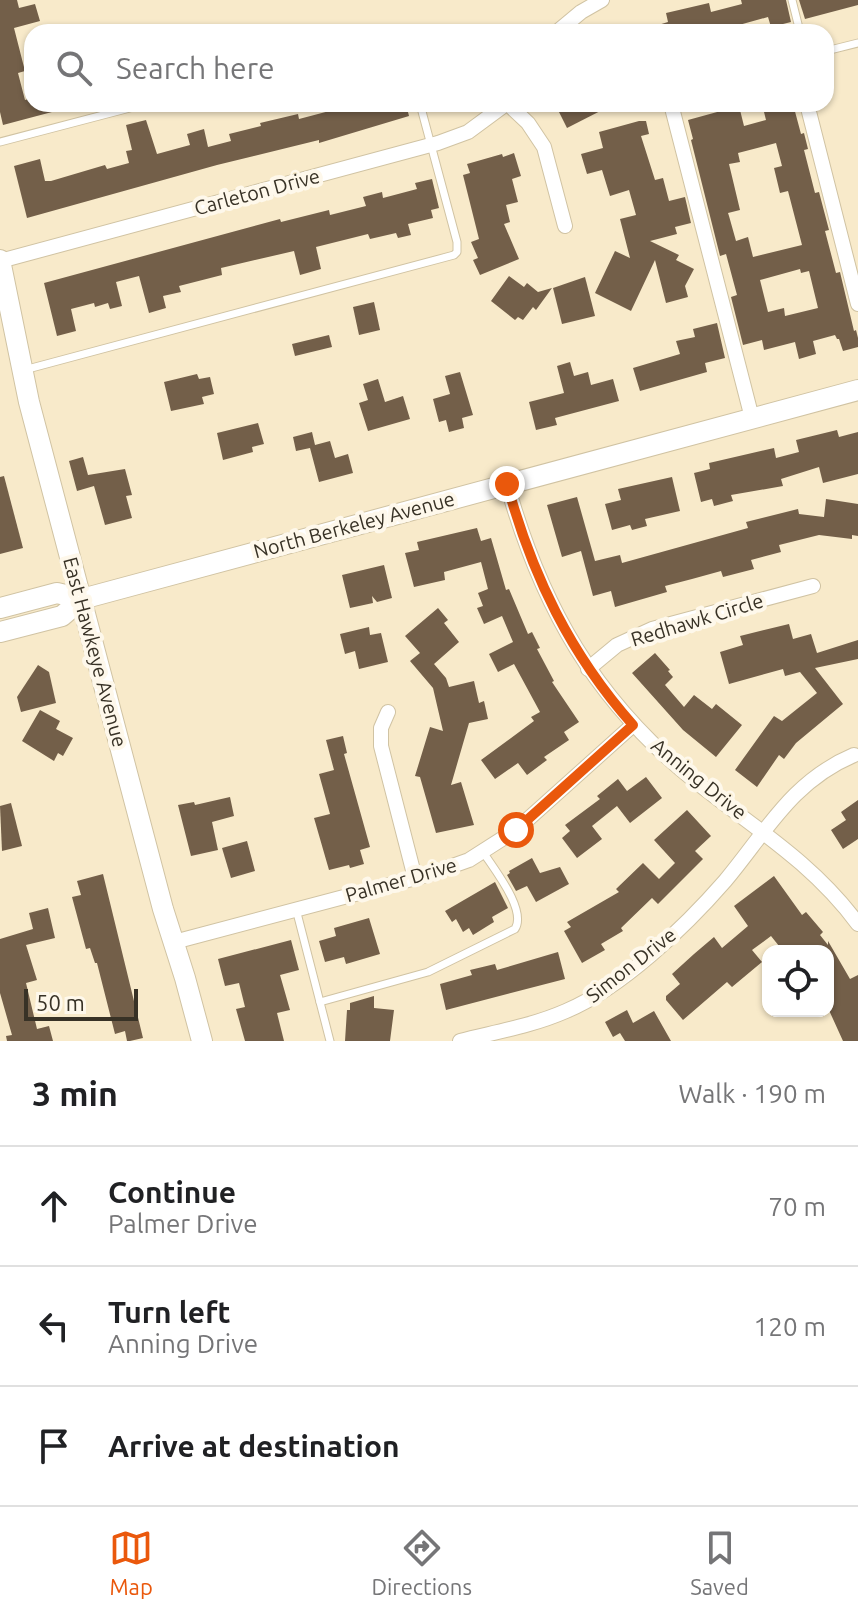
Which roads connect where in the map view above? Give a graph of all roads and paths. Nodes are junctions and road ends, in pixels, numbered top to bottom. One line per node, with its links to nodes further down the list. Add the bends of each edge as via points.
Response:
1 (602, 0): 3 (street)
2 (792, 0): 4 (lane)
3 (567, 24)
4 (798, 24)
5 (858, 43): 6 (lane)
6 (834, 49)
7 (114, 112): 13 (lane)
8 (422, 112): 14 (lane)
9 (496, 112): 14 (street, Carleton Drive, via 468,132)
10 (515, 112): 15 (street, via 544,147)
11 (673, 112): 20 (street)
12 (809, 112): 17 (street)
13 (0, 142)
14 (431, 145): 16 (street, Carleton Drive); 18 (lane, via 457,242 454,255)
15 (565, 226)
16 (0, 260): 18 (street, East Hawkeye Avenue)
17 (858, 304)
18 (23, 370): 23 (street, East Hawkeye Avenue)
19 (858, 390): 20 (street, North Berkeley Avenue)
20 (752, 418): 21 (street, North Berkeley Avenue)
21 (507, 484): 23 (street, North Berkeley Avenue); 26 (street, Anning Drive, via 539,579)
22 (813, 586): 26 (street, Redhawk Circle, via 640,634)
23 (82, 599): 24 (street, North Berkeley Avenue, via 57,593); 25 (street, North Berkeley Avenue, via 62,616); 35 (street, East Hawkeye Avenue)
24 (0, 608)
25 (0, 632)
26 (588, 669): 28 (street, Anning Drive)
27 (388, 712): 32 (street, via 381,746)
28 (633, 725): 30 (street, Anning Drive, via 693,780); 31 (street, Palmer Drive, via 516,830)
29 (854, 755): 30 (street, Simon Drive, via 806,783)
30 (763, 831): 34 (street, Anning Drive, via 809,868); 39 (street, Simon Drive, via 692,917 597,994 551,1017)
31 (483, 852): 32 (street, Palmer Drive); 36 (lane, via 517,908 515,929 428,972)
32 (415, 878): 33 (street, Palmer Drive)
33 (296, 909): 35 (street, Palmer Drive); 36 (lane)
34 (858, 924)
35 (174, 942): 37 (street, East Hawkeye Avenue)
36 (320, 1002): 38 (lane)
37 (202, 1041)
38 (330, 1041)
39 (460, 1041)

